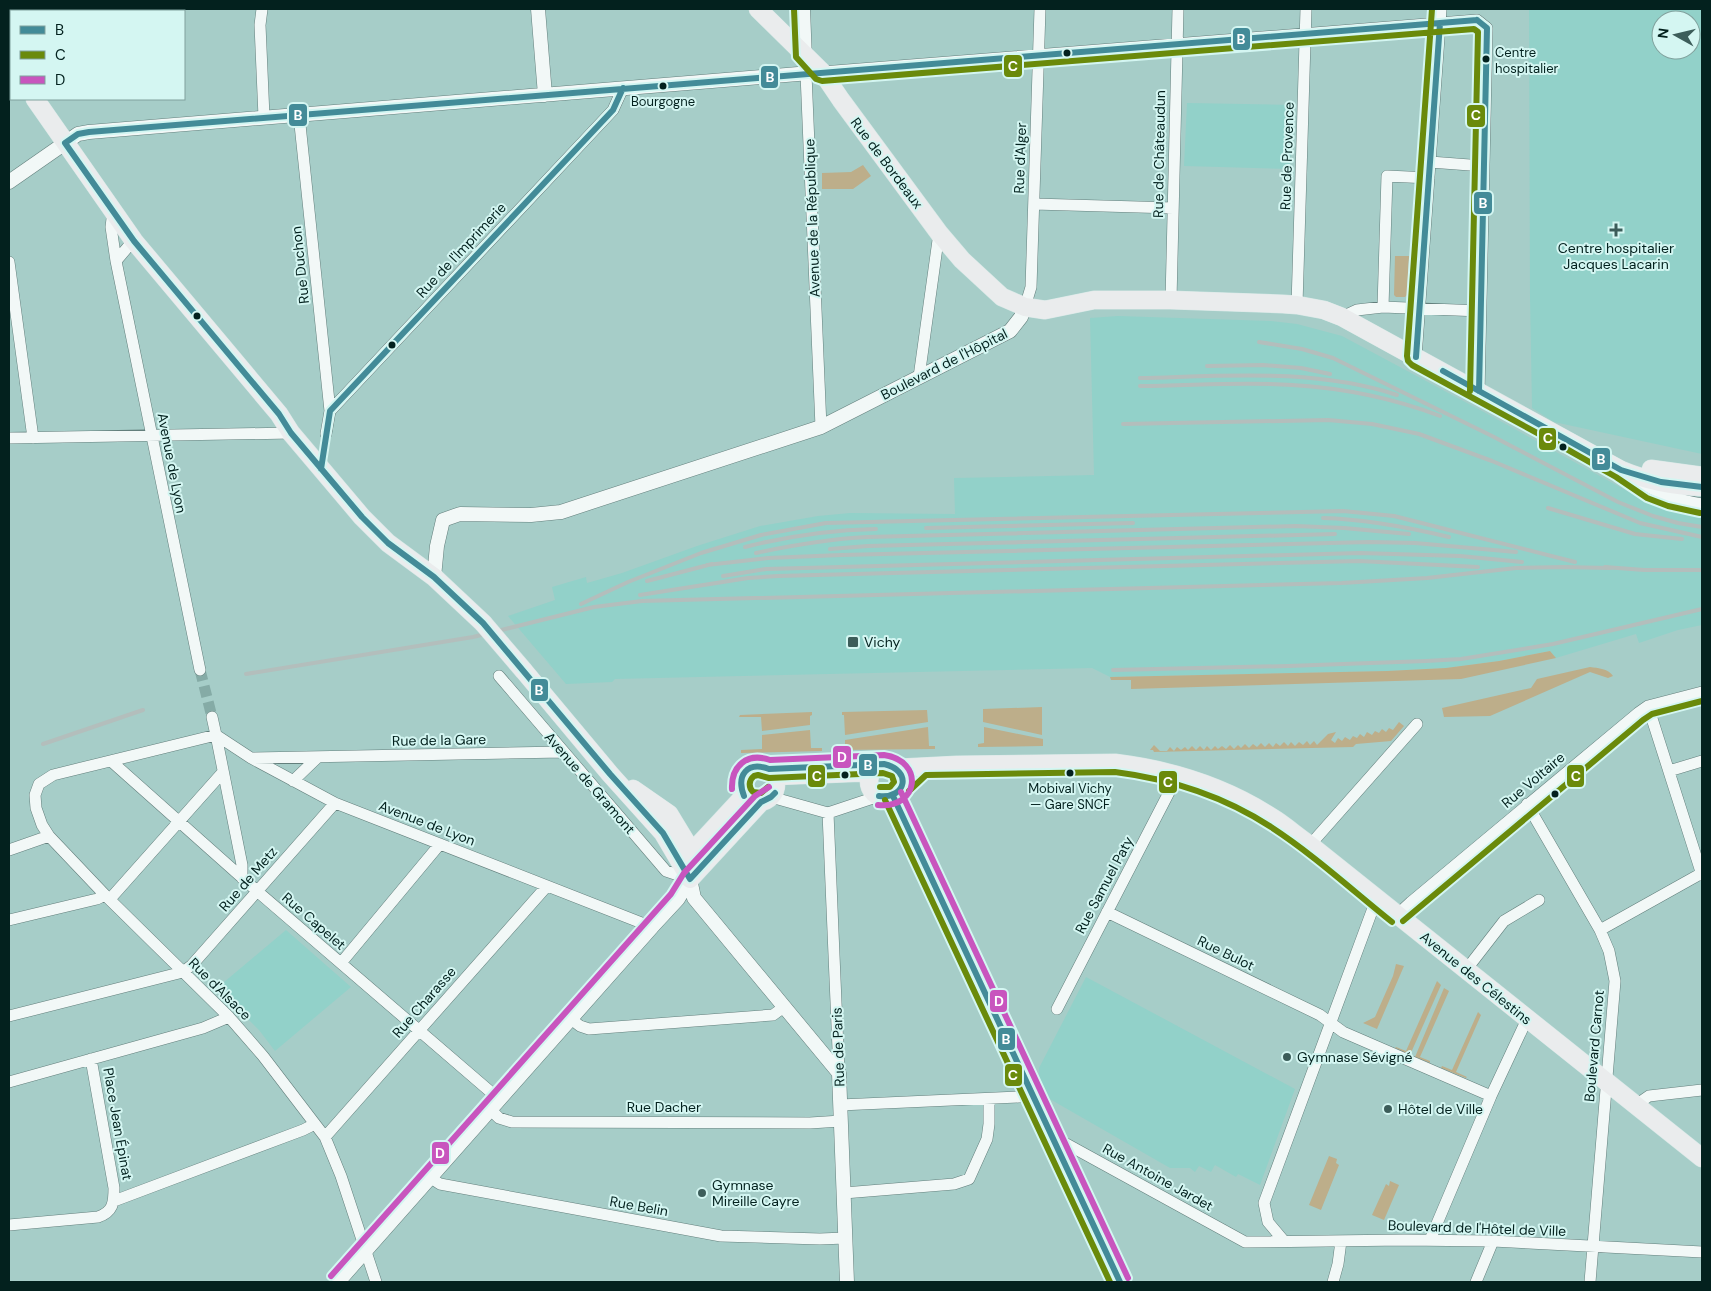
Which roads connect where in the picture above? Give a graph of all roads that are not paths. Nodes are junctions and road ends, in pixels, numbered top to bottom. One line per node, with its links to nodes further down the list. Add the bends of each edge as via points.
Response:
1 (262, 9): 19 (street)
2 (538, 9): 16 (street)
3 (758, 9): 12 (main road, Rue de Bordeaux)
4 (803, 9): 12 (street)
5 (1040, 9): 13 (street, Rue d'Alger)
6 (1178, 9): 11 (street, Rue de Châteaudun)
7 (1306, 9): 10 (street, Rue de Provence)
8 (1441, 9): 9 (street)
9 (1440, 23): 10 (street); 21 (street); 22 (street, via 1477,20 1487,28)
10 (1305, 34): 11 (street); 33 (street, Rue de Provence)
11 (1177, 44): 13 (street); 26 (street, Rue de Châteaudun)
12 (804, 54): 14 (main road, Rue de Bordeaux)
13 (1038, 55): 14 (street); 25 (street, Rue d'Alger)
14 (814, 73): 15 (street); 28 (main road, Rue de Bordeaux, via 841,100); 43 (street, Avenue de la République)
15 (623, 88): 16 (street); 42 (street, Rue de l'Imprimerie, via 613,110)
16 (545, 95): 18 (street)
17 (36, 100): 20 (main road, Avenue de Gramont)
18 (299, 115): 19 (street); 42 (street, Rue Duchon)
19 (264, 118): 20 (street, via 89,132 78,134)
20 (65, 143): 24 (street); 27 (main road, Avenue de Gramont)
21 (1430, 162): 22 (street); 23 (street)
22 (1483, 166): 37 (street)
23 (1430, 178): 35 (street, via 1387,176); 36 (street)
24 (9, 182)
25 (1034, 204): 26 (street); 34 (street, Rue d'Alger, via 1032,287)
26 (1173, 208): 32 (street, Rue de Châteaudun)
27 (113, 211): 29 (main road, Avenue de Gramont); 31 (street, Avenue de Lyon, via 111,227)
28 (939, 232): 34 (main road, Rue de Bordeaux, via 996,294); 40 (street)
29 (134, 242): 31 (street); 44 (main road, Avenue de Gramont, via 279,414)
30 (9, 262): 48 (street)
31 (116, 262): 46 (street, Avenue de Lyon)
32 (1171, 300): 33 (main road); 34 (main road, via 1094,300 1045,310)
33 (1297, 305): 38 (main road)
34 (1025, 307): 40 (street, Boulevard de l'Hôpital, via 1010,331)
35 (1383, 307): 36 (street); 38 (street, via 1356,310)
36 (1420, 308): 37 (street); 39 (street)
37 (1480, 311): 41 (street)
38 (1342, 317): 39 (main road)
39 (1416, 357): 41 (main road)
40 (919, 377): 43 (street, Boulevard de l'Hôpital)
41 (1479, 391): 49 (main road)
42 (330, 411): 45 (street)
43 (821, 427): 54 (street, Boulevard de l'Hôpital, via 560,512 460,514 443,520)
44 (291, 433): 46 (street); 54 (main road, Avenue de Gramont, via 388,543)
45 (326, 434)
46 (152, 435): 48 (street); 55 (street, Avenue de Lyon)
47 (9, 438): 48 (street)
48 (33, 438)
49 (1567, 439): 50 (main road); 51 (main road, via 1623,463)
50 (1621, 470): 52 (main road, via 1640,478); 53 (street, via 1651,490)
51 (1702, 476)
52 (1702, 487)
53 (1702, 504)
54 (434, 578): 69 (main road, Avenue de Gramont, bridge, via 482,623)
55 (200, 670)
56 (499, 676): 62 (street, Avenue de Gramont)
57 (1702, 692): 58 (street, Rue Voltaire)
58 (1648, 706): 67 (street); 76 (street, Rue Voltaire)
59 (212, 717): 61 (street)
60 (1417, 724): 81 (street)
61 (216, 735): 63 (street, Avenue de Lyon); 65 (street); 68 (street)
62 (563, 752): 64 (street, Rue de la Gare); 86 (street, Avenue de Gramont, via 666,871)
63 (251, 758): 64 (street, Rue de la Gare); 71 (street, Avenue de Lyon)
64 (317, 758): 71 (street)
65 (111, 761): 78 (street, Rue Capelet); 79 (street, Rue d'Alsace, via 53,775 39,784 35,795 36,808)
66 (1702, 761): 67 (street)
67 (1669, 771): 84 (street)
68 (223, 772): 78 (street); 85 (street)
69 (610, 774): 83 (main road, Avenue de Gramont, via 669,814); 86 (main road, Avenue de Gramont, via 663,833)
70 (1178, 775): 72 (main road, Avenue des Célestins, via 1115,763 923,766); 81 (main road, Avenue des Célestins, via 1217,788 1252,806); 92 (street, Rue Samuel Paty)
71 (293, 781): 75 (street, Avenue de Lyon)
72 (885, 783): 73 (main road); 77 (street); 113 (street)
73 (771, 790): 74 (main road, via 752,801); 74 (main road, via 769,769 758,766 743,773 740,784); 77 (street); 86 (main road)
74 (744, 796): 83 (main road)
75 (335, 803): 80 (street, Avenue de Lyon); 88 (street, Rue de Metz)
76 (1527, 804): 93 (street, Rue Voltaire); 96 (street, Boulevard Carnot)
77 (828, 813): 109 (street, Rue de Paris)
78 (178, 822): 85 (street, Rue Capelet); 89 (street)
79 (49, 836): 82 (street); 89 (street, Rue d'Alsace)
80 (440, 844): 87 (street, Avenue de Lyon); 97 (street)
81 (1310, 845): 91 (main road, Avenue des Célestins)
82 (9, 850)
83 (692, 852): 86 (main road)
84 (1702, 874): 96 (street)
85 (242, 878): 88 (street, Rue Capelet)
86 (690, 879): 95 (street, via 678,899); 100 (street, Avenue de Gramont, via 694,898)
87 (547, 886): 95 (street, Avenue de Lyon); 107 (street, Rue Charasse)
88 (257, 891): 97 (street, Rue Capelet); 99 (street, Rue de Metz)
89 (108, 897): 94 (street); 99 (street, Rue d'Alsace)
90 (1539, 900): 98 (street, via 1504,921)
91 (1380, 902): 93 (main road, Avenue des Célestins); 106 (street, via 1372,911)
92 (1107, 912): 101 (street, Rue Samuel Paty); 106 (street, Rue Bulot)
93 (1397, 915): 98 (main road, Avenue des Célestins)
94 (9, 920)
95 (652, 927): 104 (street)
96 (1600, 930): 110 (street, Boulevard Carnot, via 1609,950 1615,982)
97 (341, 963): 107 (street, Rue Capelet)
98 (1466, 970): 105 (main road, Avenue des Célestins)
99 (183, 972): 102 (street); 103 (street, Rue d'Alsace)
100 (784, 1007): 104 (street, via 774,1015 589,1029); 109 (street, Avenue de Gramont)
101 (1057, 1009)
102 (9, 1016)
103 (229, 1017): 108 (street, Place Jean Épinat, via 203,1028); 120 (street, Rue d'Alsace)
104 (571, 1018): 116 (street)
105 (1527, 1019): 110 (main road, Avenue des Célestins); 114 (street)
106 (1331, 1022): 114 (street, Rue Bulot, via 1343,1032); 130 (street, via 1264,1203 1268,1222)
107 (419, 1031): 116 (street, Rue Capelet); 122 (street, Rue Charasse)
108 (92, 1059): 111 (street, Place Jean Épinat); 126 (street, Place Jean Épinat)
109 (838, 1073): 117 (street, Rue de Paris)
110 (1606, 1081): 118 (main road, Avenue des Célestins); 134 (street, Boulevard Carnot)
111 (9, 1082)
112 (1702, 1090): 118 (street, via 1649,1096)
113 (1032, 1093): 115 (street, via 1019,1098); 121 (street)
114 (1491, 1096): 129 (street)
115 (989, 1099): 117 (street); 125 (street, via 987,1139 969,1179 954,1184)
116 (495, 1105): 119 (street, Rue Dacher, via 499,1118 512,1122); 124 (street)
117 (840, 1105): 119 (street, Rue de Paris)
118 (1636, 1106): 123 (main road, Avenue des Célestins)
119 (841, 1121): 125 (street, Rue de Paris)
120 (315, 1124): 122 (street, Rue d'Alsace); 126 (street)
121 (1052, 1136): 133 (street, Rue Antoine Jardet, via 1245,1242); 140 (street)
122 (325, 1138): 135 (street, Rue d'Alsace)
123 (1702, 1158)
124 (431, 1178): 128 (street, Rue Belin, via 440,1184 721,1236); 135 (street)
125 (844, 1193): 128 (street, Rue de Paris)
126 (114, 1201): 127 (street, Place Jean Épinat, via 110,1210 98,1217)
127 (9, 1225)
128 (845, 1238): 139 (street, Rue de Paris)
129 (1430, 1240): 131 (street, Boulevard de l'Hôtel de Ville); 132 (street, Boulevard de l'Hôtel de Ville)
130 (1284, 1241): 131 (street, Boulevard de l'Hôtel de Ville); 133 (street, Boulevard de l'Hôtel de Ville)
131 (1341, 1241): 141 (street)
132 (1493, 1241): 134 (street, Boulevard de l'Hôtel de Ville); 142 (street)
133 (1251, 1242)
134 (1593, 1246): 136 (street, Boulevard de l'Hôtel de Ville); 143 (street, Boulevard Carnot)
135 (366, 1251): 137 (street); 138 (street, Rue d'Alsace)
136 (1702, 1252)
137 (338, 1282)
138 (376, 1282)
139 (847, 1282)
140 (1120, 1282)
141 (1333, 1282)
142 (1476, 1282)
143 (1590, 1282)

